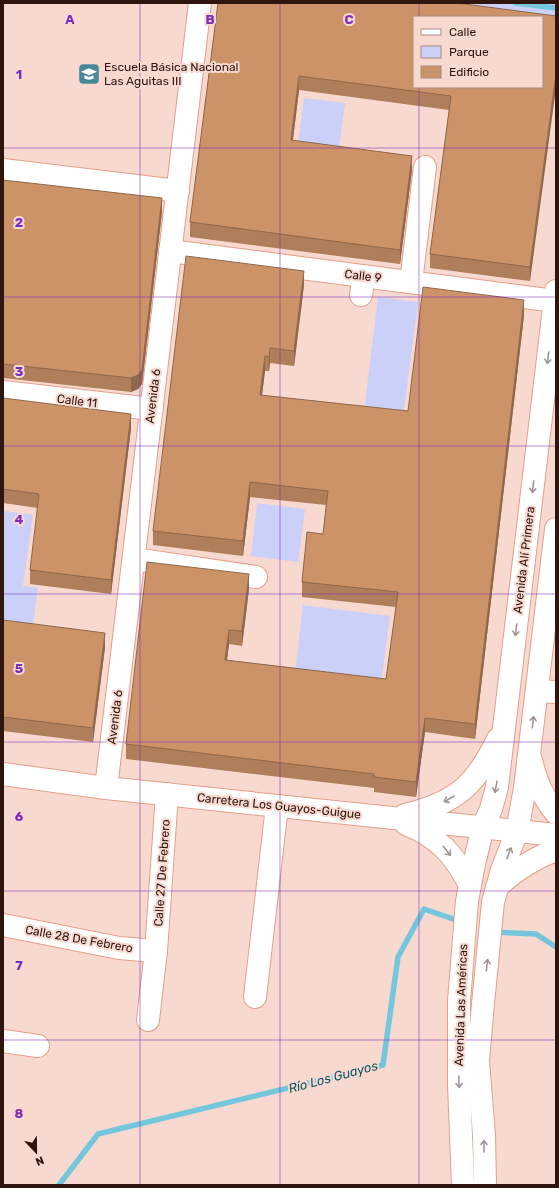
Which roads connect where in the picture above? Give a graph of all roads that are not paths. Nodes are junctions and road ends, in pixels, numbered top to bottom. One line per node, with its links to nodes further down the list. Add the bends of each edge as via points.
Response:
1 (200, 3): 4 (street, Avenida 6)
2 (425, 168): 6 (street)
3 (3, 170): 4 (street)
4 (178, 191): 5 (street, Avenida 6)
5 (170, 251): 6 (street, Calle 9, via 362,286); 9 (street, Avenida 6)
6 (411, 282): 7 (street, Calle 9)
7 (555, 296): 14 (street, Avenida Alí Primera, one-way to 14)
8 (3, 392): 9 (street, Calle 11)
9 (152, 409): 11 (street, Avenida 6)
10 (556, 529): 13 (street)
11 (134, 560): 12 (street); 17 (street, Avenida 6, via 120,620)
12 (256, 577)
13 (546, 691): 15 (street, one-way to 13)
14 (504, 725): 21 (street, one-way to 21, via 486,762 476,777 459,793 438,805); 22 (street, Avenida Alí Primera, one-way to 22, via 497,787 492,809)
15 (530, 745): 20 (street, via 536,781 547,802); 23 (street)
16 (3, 774): 17 (street, Carretera Los Guayos-Guigue)
17 (106, 788): 18 (street, Carretera Los Guayos-Guigue)
18 (167, 794): 19 (street, Carretera Los Guayos-Guigue); 29 (street, Calle 27 De Febrero)
19 (276, 806): 21 (street, Carretera Los Guayos-Guigue); 30 (street)
20 (556, 812)
21 (390, 818): 22 (street, Carretera Los Guayos-Guigue); 26 (street, one-way to 26, via 428,834 444,846 460,868)
22 (484, 827): 23 (street, Carretera Los Guayos-Guigue); 26 (street, Avenida Las Américas)
23 (517, 831): 24 (street, Carretera Los Guayos-Guigue); 27 (street, Avenida Las Américas, one-way to 23)
24 (556, 835)
25 (556, 850): 27 (street, via 509,876)
26 (468, 893): 34 (street, Avenida Las Américas, one-way to 34, via 459,1001 458,1085)
27 (495, 894): 35 (street, Avenida Las Américas, one-way to 27, via 478,1061)
28 (3, 925): 29 (street, Calle 28 De Febrero, via 118,948)
29 (156, 952): 31 (street, Calle 27 De Febrero)
30 (255, 997)
31 (148, 1020)
32 (3, 1041): 33 (street)
33 (38, 1046)
34 (463, 1185)
35 (485, 1185)

